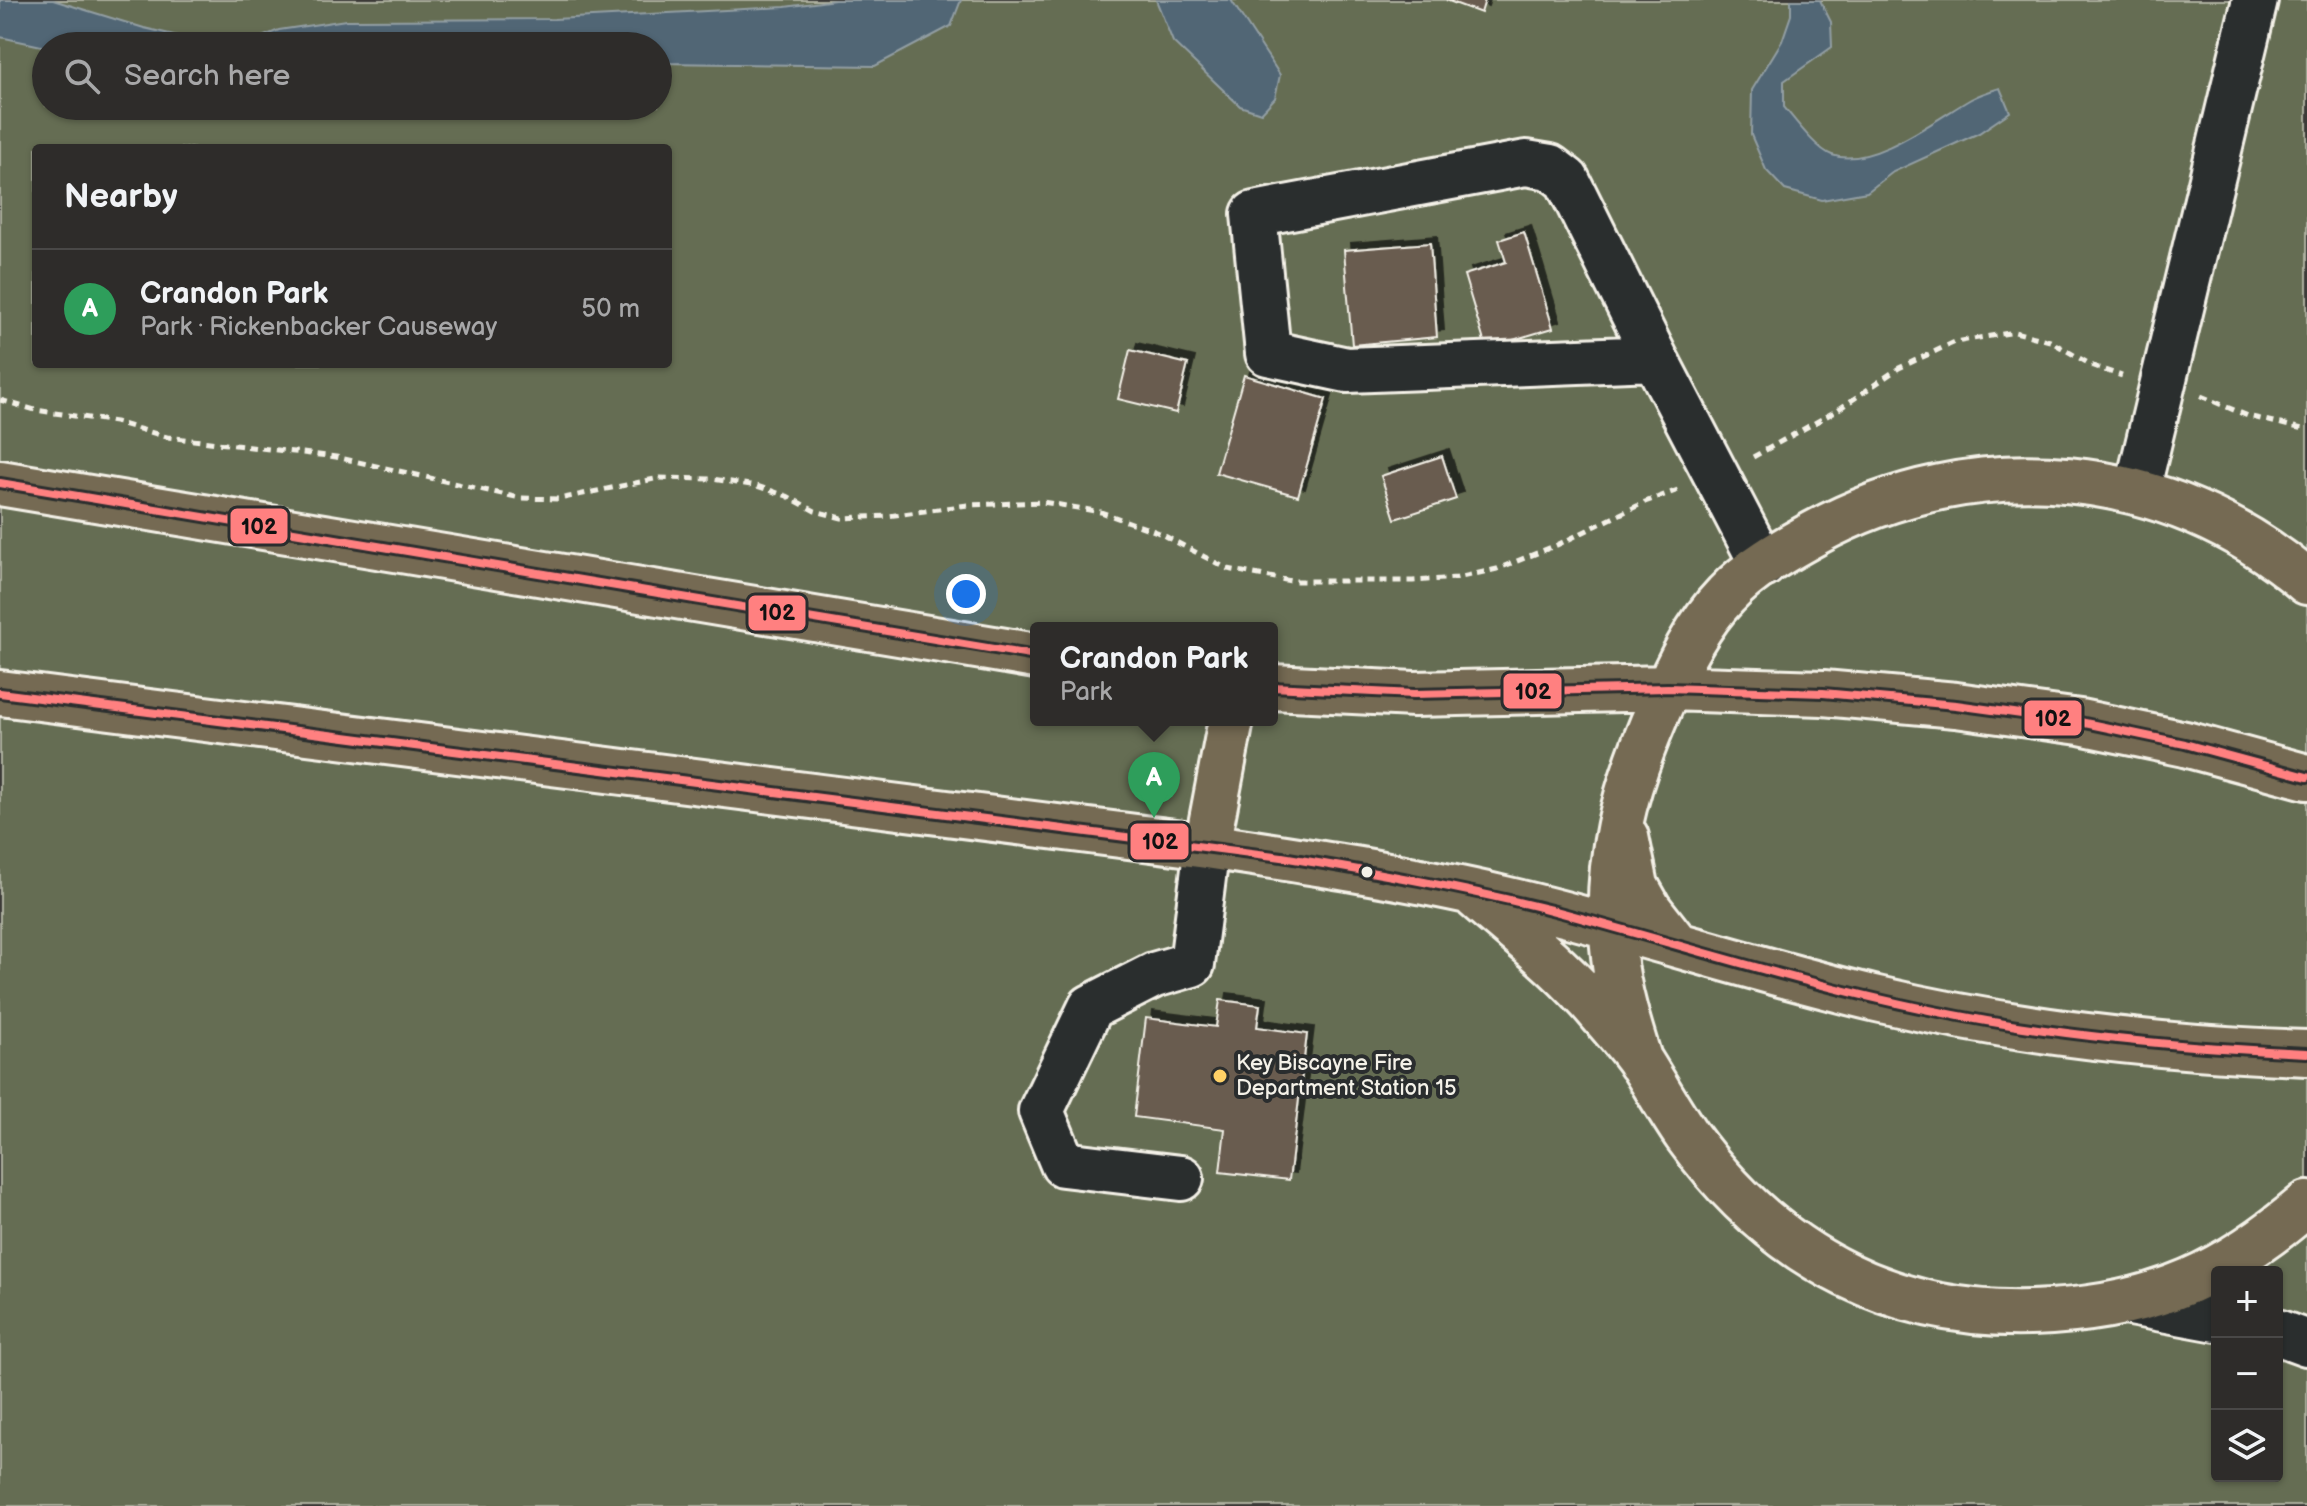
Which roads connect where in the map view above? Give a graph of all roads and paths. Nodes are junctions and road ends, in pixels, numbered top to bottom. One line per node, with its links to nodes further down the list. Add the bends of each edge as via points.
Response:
1 (2255, 0): 10 (lane)
2 (1655, 358): 2 (lane, via 1567,180 1550,167 1526,163 1254,214 1268,353 1347,370); 11 (lane)
3 (2129, 378): 7 (path, via 2093,366 2050,341 2015,332 1955,342 1899,368 1836,411)
4 (2196, 395): 6 (path, via 2248,416)
5 (0, 400): 9 (path, via 167,437 336,457 520,498 559,499 673,478 757,486 842,518 1043,502 1101,512 1157,532 1228,569 1291,581 1413,581 1497,569)
6 (2307, 430)
7 (1742, 463)
8 (0, 483): 13 (main road)
9 (1686, 488)
10 (2137, 491): 11 (main road, via 2053,479 1939,487 1858,512); 12 (main road, via 2210,519)
11 (1763, 565): 15 (main road, via 1709,615)
12 (2307, 582)
13 (1030, 655)
14 (1278, 687): 15 (main road, via 1414,694)
15 (1668, 688): 18 (main road, via 1823,693 2080,722); 19 (main road, via 1638,755)
16 (0, 693): 20 (main road)
17 (1230, 726): 20 (main road)
18 (2307, 777)
19 (1621, 815): 22 (main road, via 1612,874); 23 (main road, via 1636,886)
20 (1207, 846): 21 (main road, via 1359,868); 26 (lane, via 1192,964 1154,975 1091,1007 1041,1111 1063,1164)
21 (1471, 892): 22 (main road); 25 (main road, via 1601,1013)
22 (1612, 928): 23 (main road); 25 (main road, via 1615,967)
23 (1677, 945): 24 (main road, via 1877,999 1990,1022 2111,1040)
24 (2307, 1053)
25 (1640, 1062): 28 (main road, via 1688,1137 1719,1173 1789,1241 1826,1265 1877,1288 1964,1311 2021,1314)
26 (1181, 1178)
27 (2307, 1204): 28 (main road, via 2235,1260)
28 (2130, 1303): 29 (lane)
29 (2211, 1318)
30 (2283, 1334): 31 (lane)
31 (2307, 1343)

